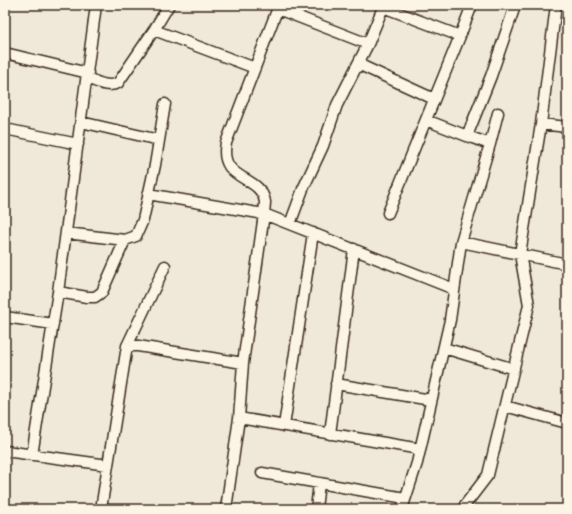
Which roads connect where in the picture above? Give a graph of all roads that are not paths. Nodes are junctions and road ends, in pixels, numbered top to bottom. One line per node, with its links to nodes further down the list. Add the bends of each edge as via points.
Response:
1 (96, 5): 14 (street)
2 (169, 5): 8 (street)
3 (472, 5): 9 (street)
4 (556, 5): 20 (street)
5 (383, 6): 9 (street); 10 (street)
6 (515, 6): 23 (street)
7 (279, 7): 10 (street); 13 (street)
8 (154, 30): 13 (street); 14 (street, via 118,83 113,86 107,85)
9 (460, 36): 15 (street)
10 (368, 44): 12 (street)
11 (5, 54): 14 (street)
12 (358, 64): 15 (street); 30 (street, via 337,105 323,146)
13 (255, 68): 29 (street, via 224,153 226,162 234,172 254,184 261,192 265,201)
14 (87, 76): 19 (street)
15 (434, 99): 18 (street)
16 (165, 104): 24 (street)
17 (498, 113): 26 (street)
18 (426, 120): 23 (street); 28 (street)
19 (81, 122): 24 (street); 25 (street)
20 (541, 124): 21 (street); 36 (street)
21 (567, 127)
22 (5, 129): 25 (street)
23 (467, 136): 26 (street)
24 (159, 140): 27 (street)
25 (78, 144): 31 (street)
26 (490, 144): 34 (street)
27 (148, 194): 29 (street); 33 (street, via 136,236)
28 (388, 213)
29 (264, 214): 30 (street); 45 (street)
30 (290, 224): 32 (street)
31 (66, 233): 33 (street); 40 (street)
32 (313, 233): 35 (street); 52 (street)
33 (125, 240): 40 (street, via 102,292 87,297)
34 (461, 242): 36 (street); 39 (street)
35 (354, 249): 39 (street); 47 (street)
36 (520, 254): 37 (street); 46 (street, via 529,305)
37 (567, 264)
38 (165, 266): 43 (street)
39 (454, 288): 44 (street)
40 (58, 292): 42 (street)
41 (5, 317): 42 (street)
42 (53, 324): 56 (street)
43 (127, 346): 45 (street); 57 (street)
44 (444, 348): 46 (street); 48 (street)
45 (243, 363): 50 (street)
46 (514, 369): 49 (street)
47 (336, 384): 48 (street); 53 (street)
48 (432, 400): 54 (street)
49 (505, 406): 51 (street); 65 (street, via 488,475)
50 (239, 418): 52 (street); 62 (street)
51 (567, 423)
52 (284, 426): 53 (street)
53 (330, 434): 54 (street)
54 (420, 449): 60 (street)
55 (5, 451): 56 (street)
56 (32, 455): 57 (street)
57 (108, 465): 61 (street)
58 (262, 473): 59 (street)
59 (319, 483): 60 (street); 63 (street)
60 (405, 498): 64 (street)
61 (101, 509)
62 (226, 509)
63 (316, 509)
64 (402, 509)
65 (464, 509)

